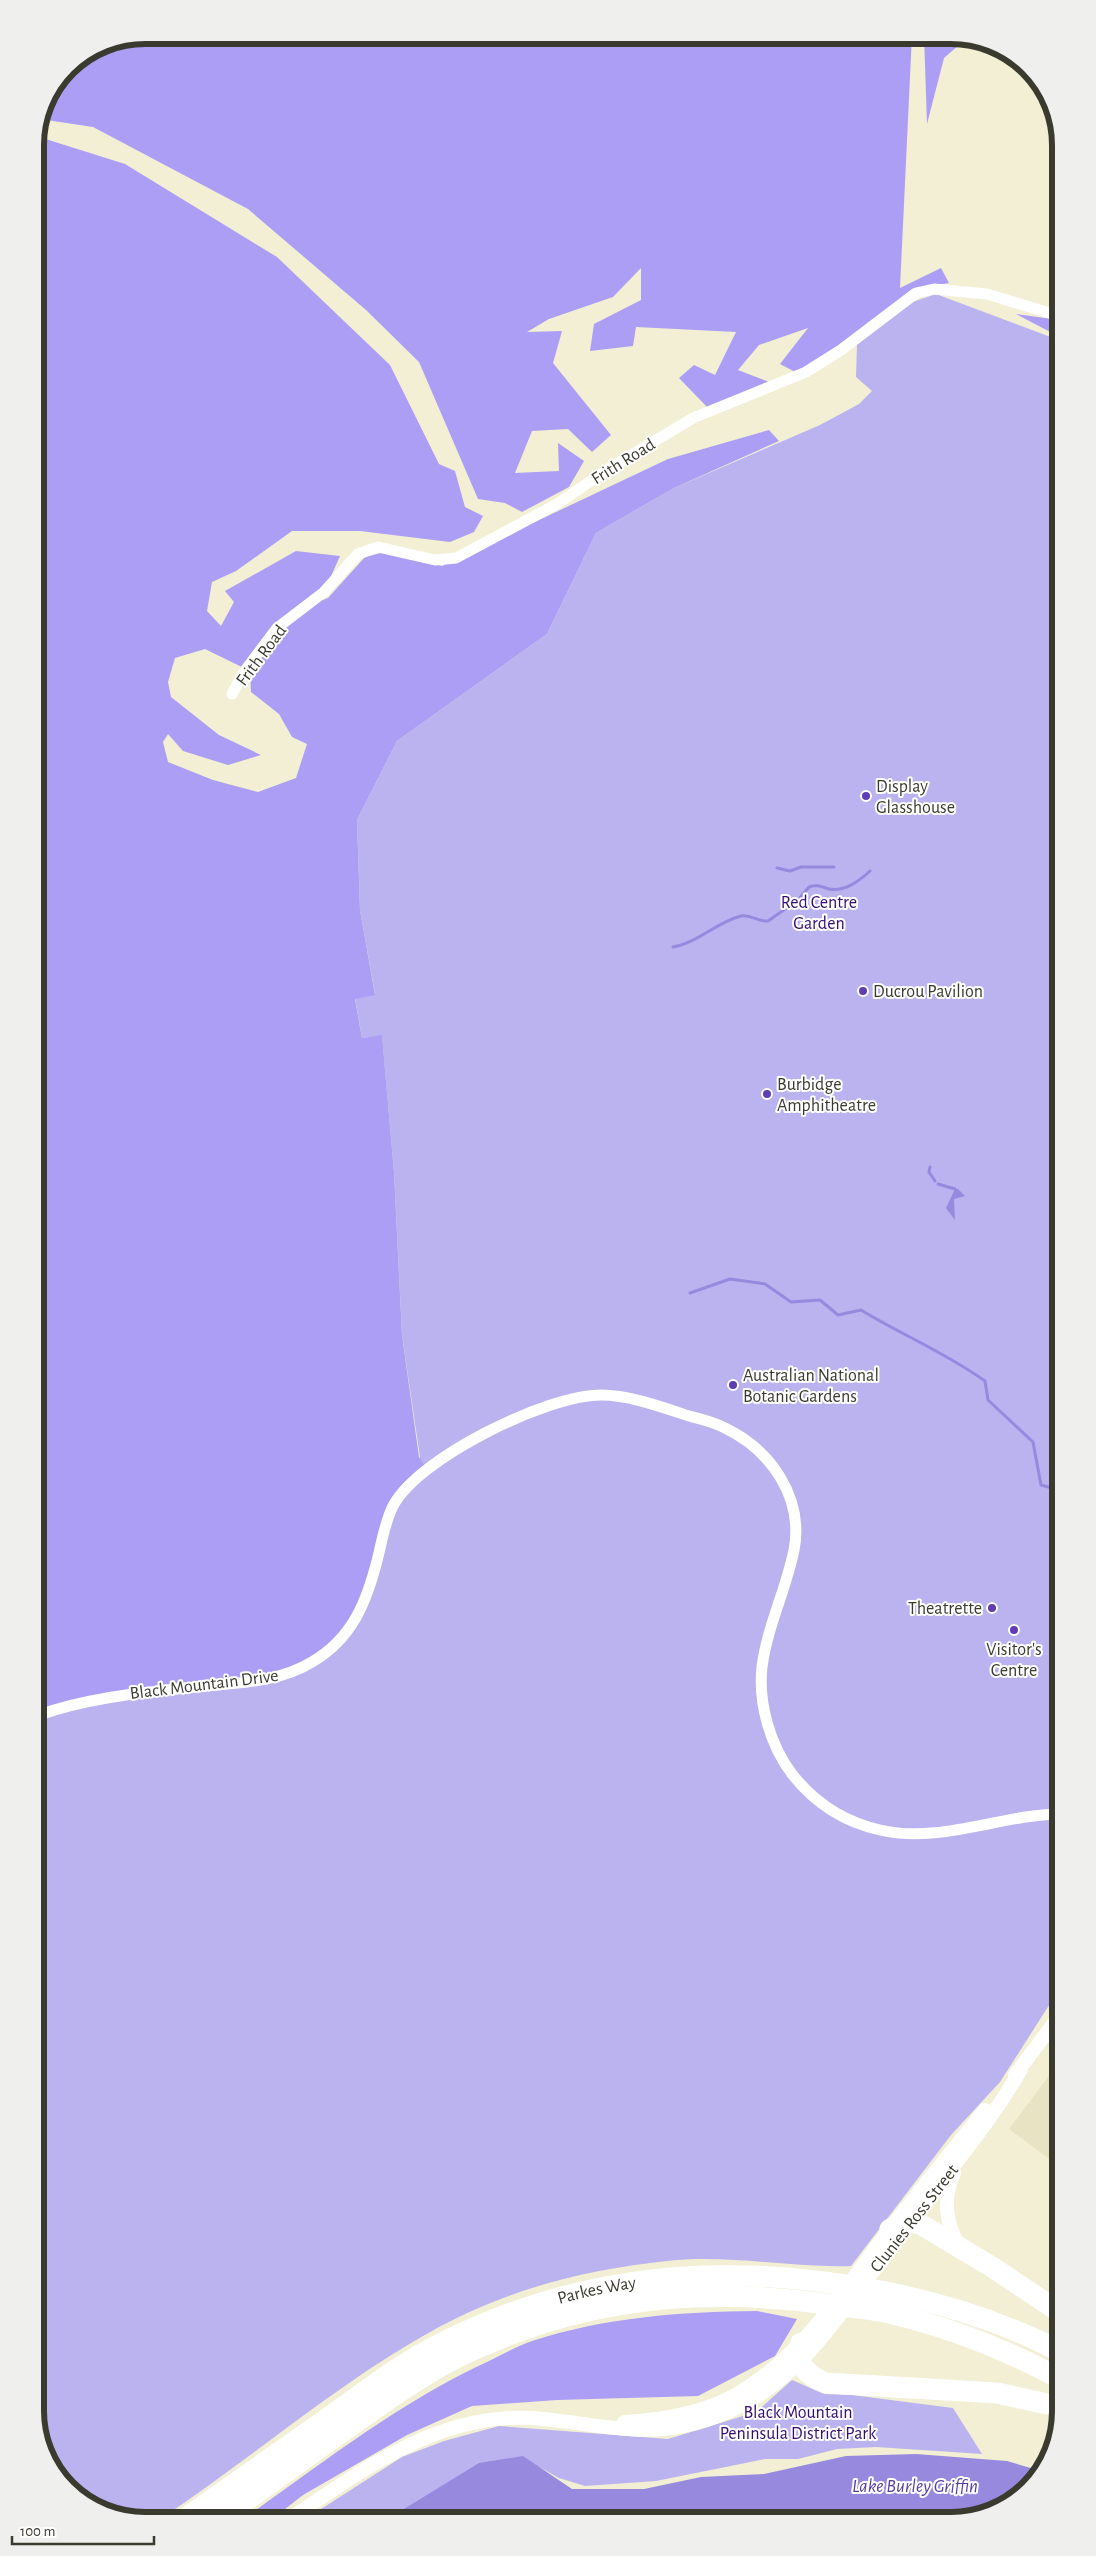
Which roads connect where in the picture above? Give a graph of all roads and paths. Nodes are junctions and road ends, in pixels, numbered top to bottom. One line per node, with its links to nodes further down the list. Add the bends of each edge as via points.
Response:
1 (1052, 314): 2 (street, Frith Road, via 987,294 934,289 916,292 841,350 806,372 693,418 557,504 456,558 435,560 378,547 358,554 324,592 277,628)
2 (232, 694)
3 (44, 1713): 4 (street, Black Mountain Drive, via 77,1702 249,1682 302,1668 334,1647 350,1631 370,1588 391,1511 411,1482 440,1460 529,1412 575,1397 604,1395 676,1411 722,1426 758,1448 780,1475 794,1513 795,1548 767,1641 762,1670 763,1699 775,1744 788,1769 804,1788 824,1806 851,1821 882,1831 942,1832)
4 (1052, 1815)
5 (1052, 2025): 6 (street, Clunies Ross Street)
6 (1021, 2069): 7 (street, Clunies Ross Street, via 1006,2096); 9 (street, Clunies Ross Street)
7 (962, 2156): 8 (street, Clunies Ross Street); 10 (street, via 946,2194 948,2222)
8 (912, 2222): 9 (highway); 10 (highway); 13 (street, Clunies Ross Street)
9 (890, 2229): 13 (street, Clunies Ross Street)
10 (959, 2247): 11 (highway)
11 (1052, 2307)
12 (1052, 2348): 17 (highway, Parkes Way, via 975,2316 895,2294 819,2280 715,2274 644,2279 564,2296 498,2317 434,2347 388,2374)
13 (800, 2352): 15 (highway, via 814,2378 826,2383 997,2393); 16 (street, via 736,2395 701,2409 637,2421); 16 (street, via 772,2387 739,2407 706,2420 682,2427 649,2430)
14 (1052, 2375): 18 (highway, Parkes Way, via 975,2340 883,2312 802,2300 721,2295 638,2300 589,2310 505,2336 420,2378)
15 (1052, 2405)
16 (586, 2424): 19 (street, via 507,2418 481,2420 445,2429 398,2449)
17 (194, 2512)
18 (229, 2512)
19 (300, 2512)

